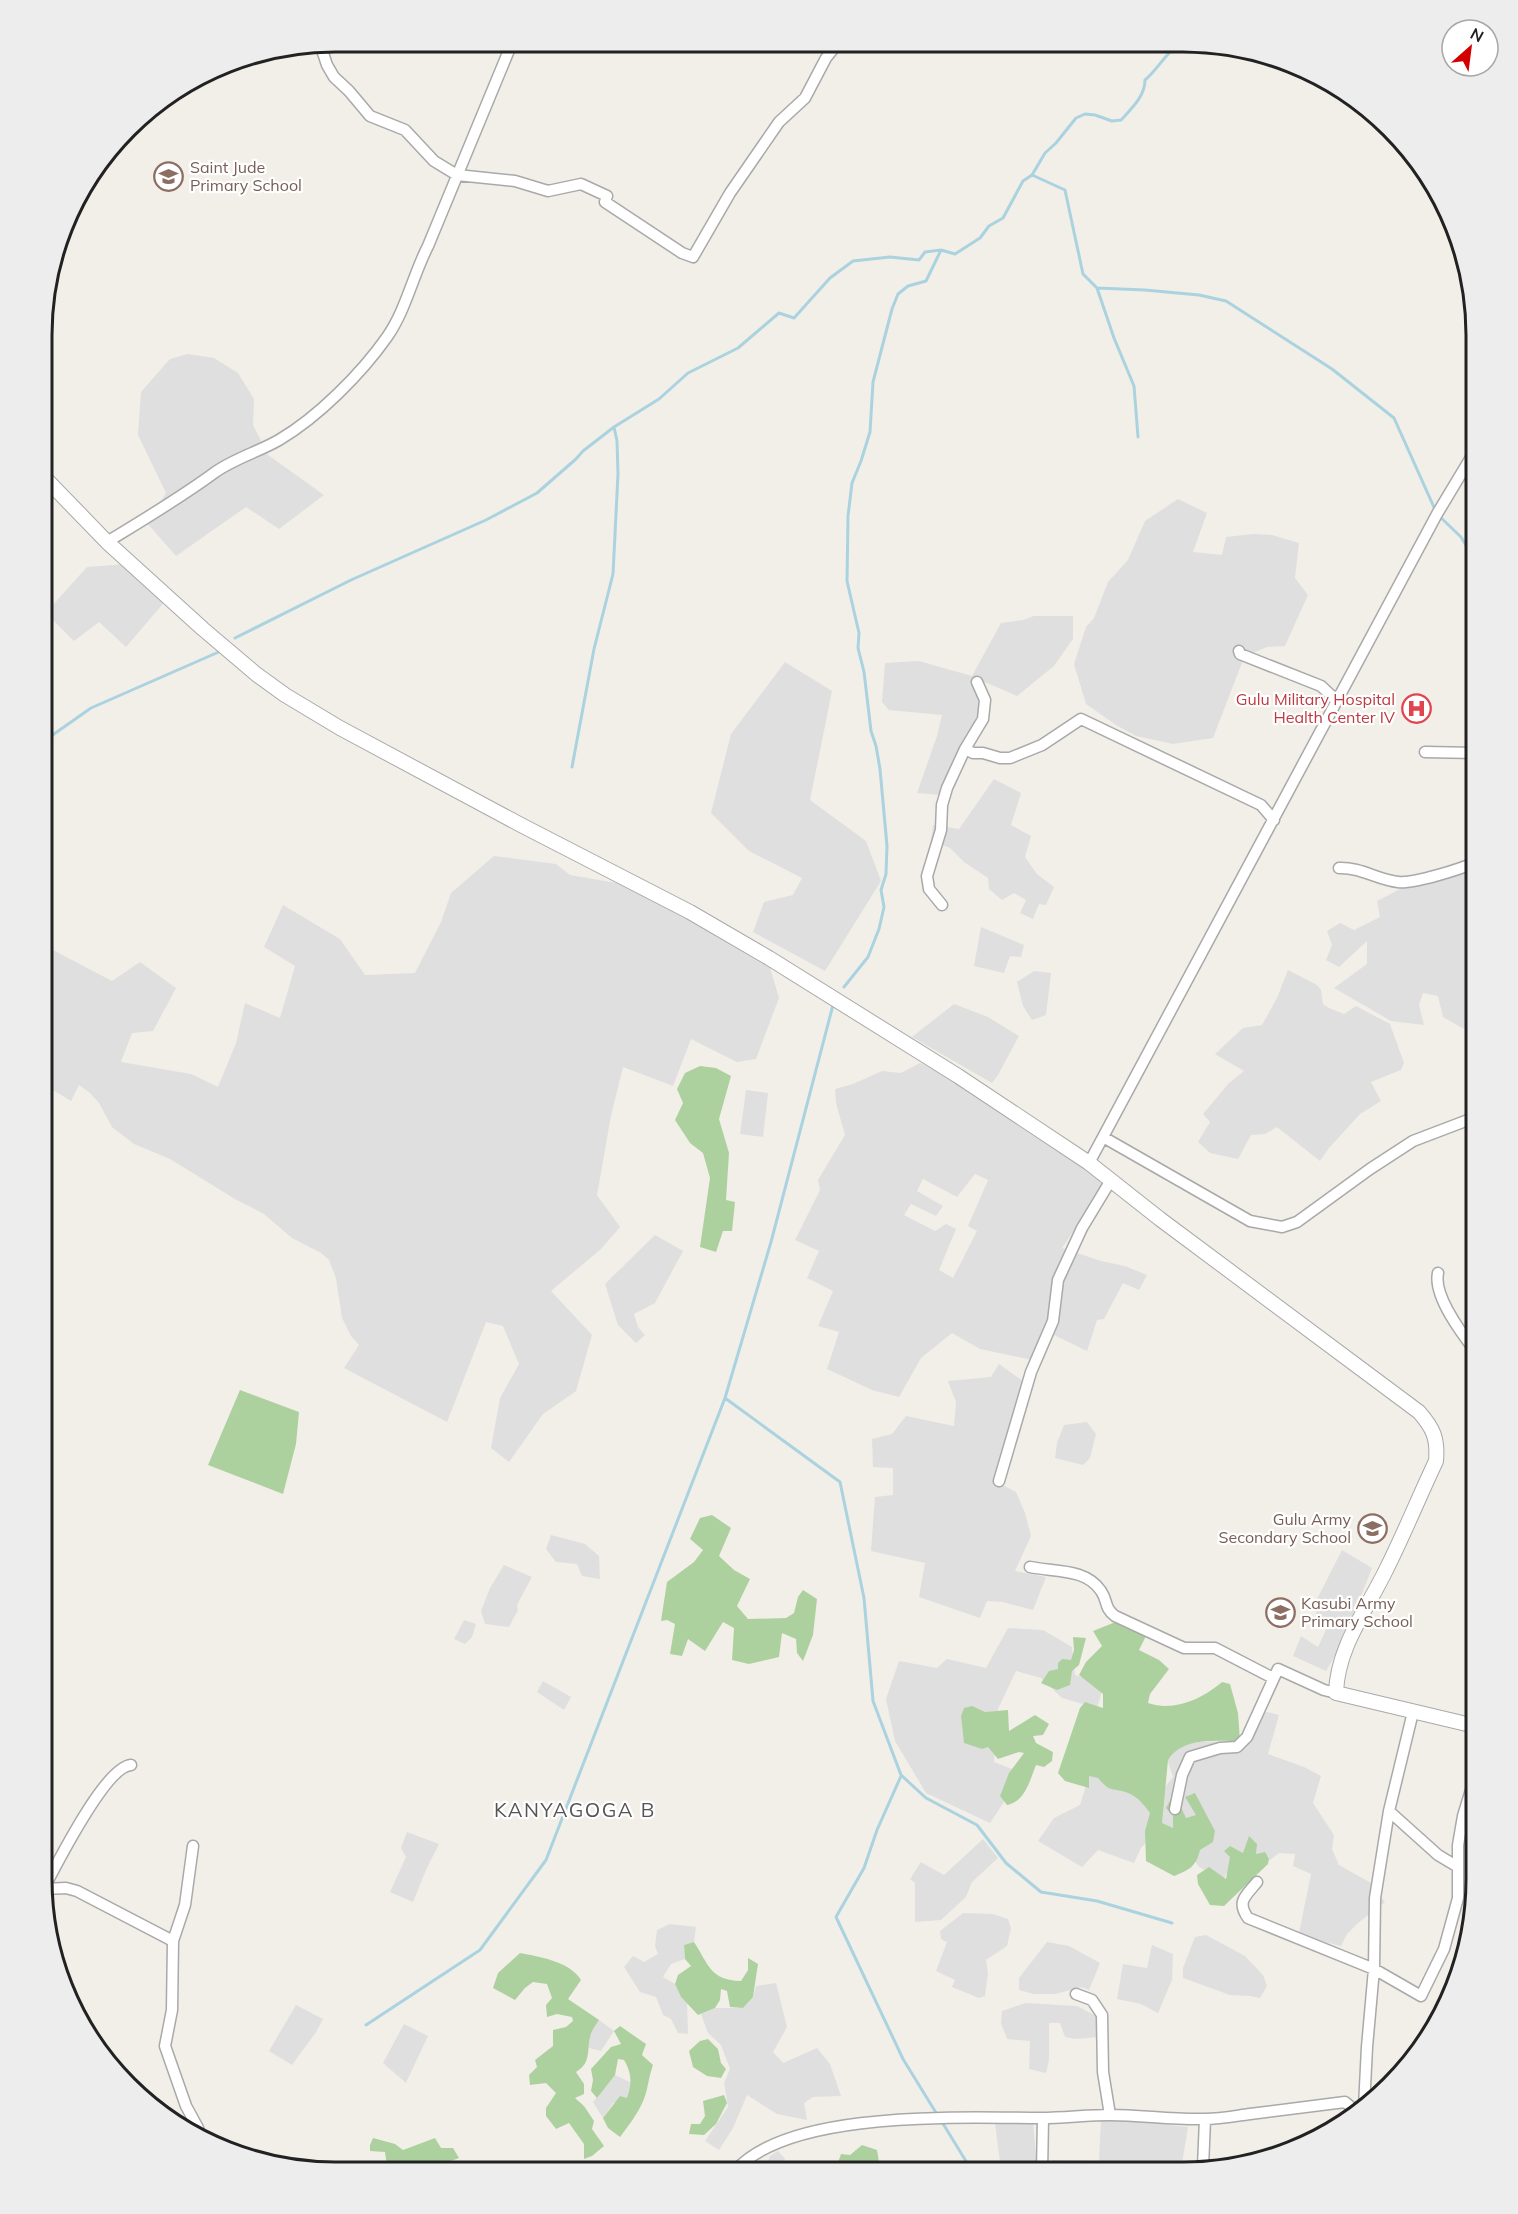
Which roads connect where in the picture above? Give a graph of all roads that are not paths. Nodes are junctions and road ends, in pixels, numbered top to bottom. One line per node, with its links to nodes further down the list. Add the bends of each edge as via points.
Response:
1 (508, 52): 4 (street)
2 (831, 52): 4 (street, via 805,98 779,122 730,193 693,256 682,254 605,202 607,196 589,186 548,191 515,182)
3 (323, 53): 4 (street, via 334,77 370,116 405,130 434,162)
4 (457, 175): 7 (street, via 397,322 336,395 280,439 215,472)
5 (1466, 466): 10 (street)
6 (52, 485): 7 (street)
7 (107, 542): 20 (street, via 203,629 285,695 521,825 690,912 965,1081)
8 (1239, 651): 10 (street, via 1321,686)
9 (976, 682): 11 (street, via 985,700 983,719)
10 (1336, 700): 14 (street)
11 (965, 749): 14 (street, via 1010,758 1042,745 1081,719 1261,805); 17 (street, via 945,794 941,830 927,876 929,889)
12 (1425, 752): 13 (street)
13 (1466, 753)
14 (1274, 820): 19 (street)
15 (1466, 865): 16 (street, via 1398,882)
16 (1339, 868)
17 (942, 905)
18 (1466, 1121): 19 (street, via 1413,1141 1297,1222 1282,1227 1250,1221)
19 (1103, 1137): 20 (street)
20 (1089, 1163): 21 (street)
21 (1111, 1180): 24 (street, via 1082,1228 1058,1280 1053,1321 1031,1372); 27 (street, via 1419,1412 1435,1436 1436,1461 1341,1659)
22 (1438, 1273): 23 (street, via 1450,1316)
23 (1466, 1338)
24 (999, 1481)
25 (1030, 1567): 26 (street, via 1086,1576 1102,1593 1114,1616 1184,1648 1215,1648)
26 (1273, 1678): 27 (street, via 1278,1669); 32 (street, via 1241,1745 1190,1757)
27 (1336, 1693): 28 (street)
28 (1413, 1712): 29 (street); 33 (street)
29 (1466, 1724)
30 (131, 1765): 36 (street, via 123,1768 97,1795)
31 (1466, 1806): 35 (street)
32 (1175, 1809)
33 (1389, 1811): 35 (street, via 1438,1855); 40 (street, via 1375,1898)
34 (193, 1846): 39 (street, via 185,1905)
35 (1458, 1867): 40 (street, via 1460,1890 1449,1935 1421,1996)
36 (52, 1873)
37 (1257, 1882): 40 (street, via 1242,1901 1248,1918)
38 (52, 1888): 39 (street, via 77,1891)
39 (173, 1941): 49 (street, via 172,2010 165,2046)
40 (1374, 1969): 42 (street)
41 (1076, 1994): 46 (street, via 1092,2000 1102,2015 1103,2072)
42 (1365, 2094)
43 (1345, 2102): 44 (street); 45 (street); 48 (street)
44 (1356, 2103)
45 (1350, 2106)
46 (1110, 2115): 47 (street); 48 (street)
47 (1043, 2118): 51 (street, via 928,2118 843,2125 805,2133); 52 (street)
48 (1205, 2120): 50 (street)
49 (196, 2125)
50 (1203, 2161)
51 (743, 2162)
52 (1042, 2162)

